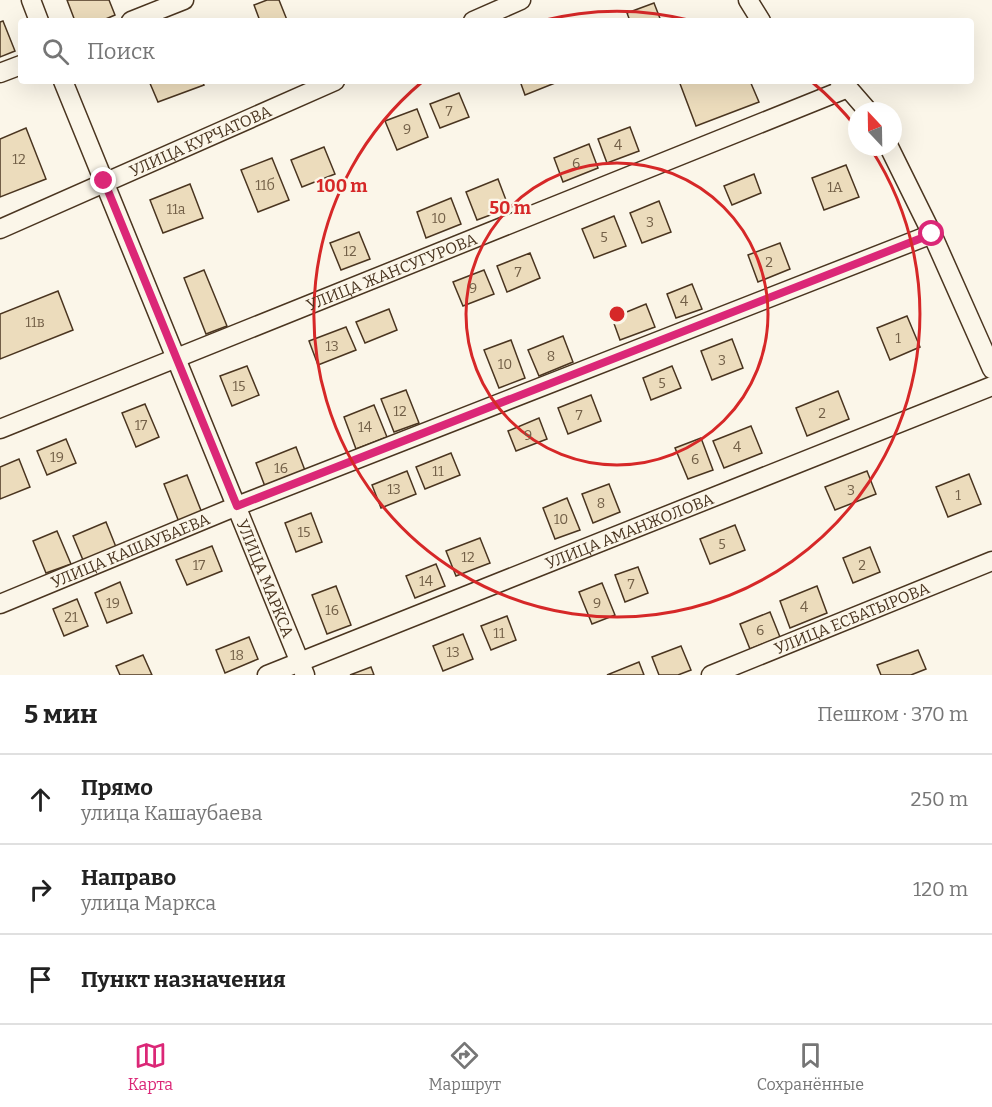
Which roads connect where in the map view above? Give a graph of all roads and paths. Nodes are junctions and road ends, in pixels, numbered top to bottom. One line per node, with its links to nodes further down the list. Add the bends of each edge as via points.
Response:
1 (31, 0): 5 (street)
2 (184, 0): 6 (street)
3 (521, 0): 7 (street)
4 (748, 0): 8 (street)
5 (38, 18)
6 (139, 18)
7 (480, 18)
8 (759, 18)
9 (18, 66): 10 (street)
10 (0, 73)
11 (64, 84): 16 (street, УЛИЦА МАРКСА)
12 (328, 84): 16 (street, УЛИЦА КУРЧАТОВА)
13 (842, 85): 14 (street); 19 (street, УЛИЦА ЖАНСУГУРОВА)
14 (859, 102)
15 (893, 156): 18 (street)
16 (104, 181): 17 (street, УЛИЦА КУРЧАТОВА); 19 (street, УЛИЦА МАРКСА)
17 (0, 229)
18 (932, 234): 20 (street); 23 (street, УЛИЦА КАШАУБАЕВА)
19 (176, 357): 22 (street, УЛИЦА ЖАНСУГУРОВА); 23 (street, УЛИЦА МАРКСА)
20 (992, 369)
21 (992, 386): 26 (street, УЛИЦА АМАНЖОЛОВА)
22 (0, 429)
23 (237, 506): 25 (street, УЛИЦА КАШАУБАЕВА); 26 (street, УЛИЦА МАРКСА)
24 (992, 561): 28 (street, УЛИЦА ЕСБАТЫРОВА)
25 (0, 604)
26 (302, 668): 27 (street, УЛИЦА АМАНЖОЛОВА)
27 (267, 675)
28 (711, 675)

